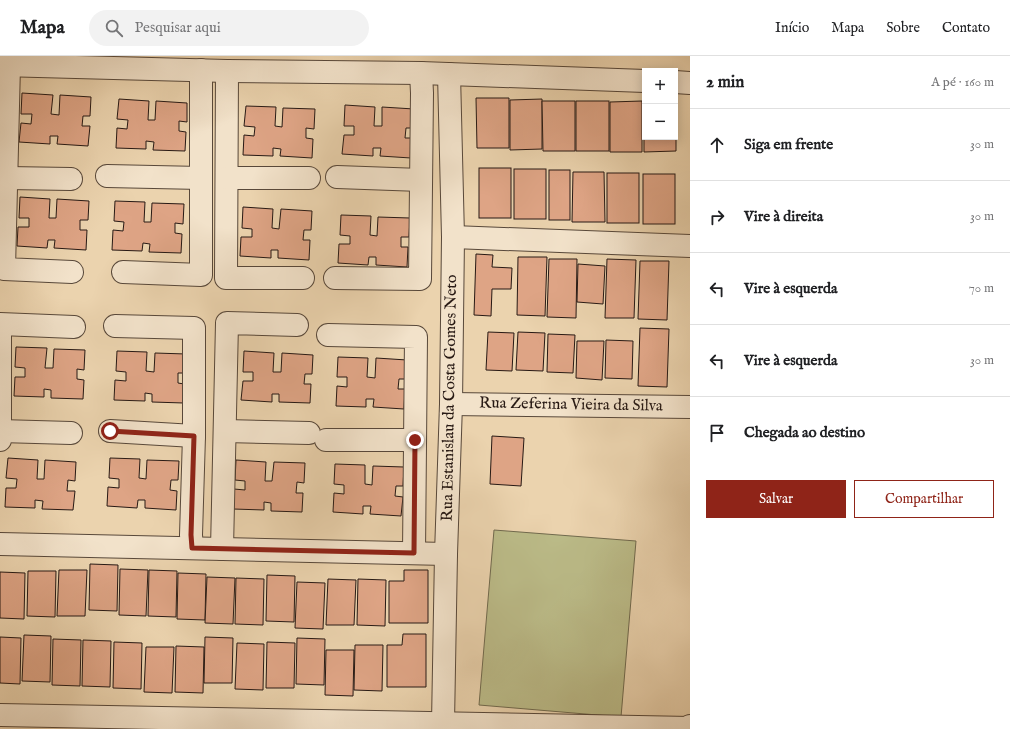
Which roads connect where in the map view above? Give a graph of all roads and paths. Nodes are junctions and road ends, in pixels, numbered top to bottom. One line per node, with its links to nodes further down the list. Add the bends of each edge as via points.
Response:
1 (5, 65): 2 (street); 11 (street)
2 (202, 70): 3 (street); 12 (street)
3 (227, 71): 4 (street); 13 (street)
4 (421, 73): 5 (street); 16 (street)
5 (449, 74): 6 (street); 17 (street, Rua Estanislau da Costa Gomes Neto)
6 (642, 81)
7 (678, 82): 8 (street)
8 (690, 83)
9 (107, 176): 12 (street)
10 (337, 177): 16 (street)
11 (7, 178): 15 (street); 19 (street, via 4,268)
12 (201, 178): 20 (street, via 200,275)
13 (227, 178): 14 (street); 21 (street, via 226,278)
14 (309, 178)
15 (71, 179)
16 (421, 180): 22 (street, via 420,279)
17 (453, 237): 18 (street); 27 (street, Rua Estanislau da Costa Gomes Neto)
18 (690, 246)
19 (72, 272)
20 (124, 272)
21 (303, 278)
22 (335, 278)
23 (297, 324): 31 (street, via 227,323)
24 (115, 326): 33 (street, via 194,328)
25 (74, 327): 29 (street, via 0,324)
26 (328, 335): 35 (street, via 416,337)
27 (451, 404): 28 (street, Rua Zeferina Vieira da Silva); 40 (street, Rua Estanislau da Costa Gomes Neto)
28 (690, 407)
29 (0, 431): 32 (street); 34 (street)
30 (110, 431): 33 (street)
31 (225, 431): 35 (street); 38 (street)
32 (71, 433)
33 (194, 436): 37 (street)
34 (0, 440)
35 (415, 440): 39 (street)
36 (0, 544): 37 (street)
37 (192, 548): 38 (street)
38 (222, 549): 39 (street)
39 (414, 553): 40 (street)
40 (446, 554): 42 (street, Rua Estanislau da Costa Gomes Neto)
41 (0, 716): 42 (street)
42 (442, 723): 43 (street)
43 (690, 726)

